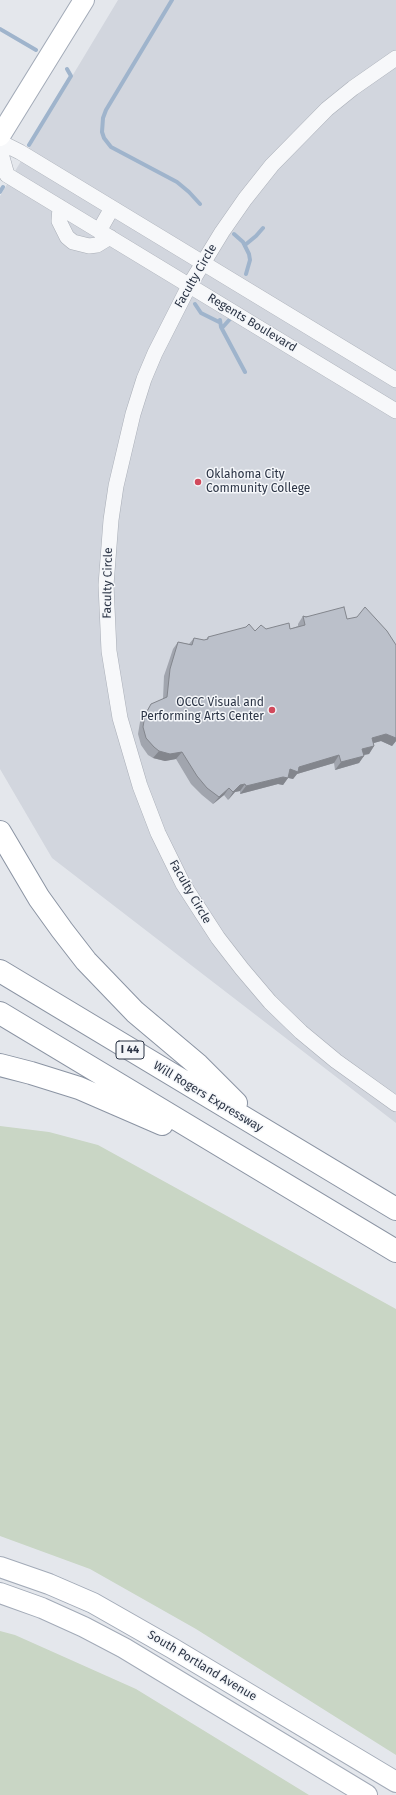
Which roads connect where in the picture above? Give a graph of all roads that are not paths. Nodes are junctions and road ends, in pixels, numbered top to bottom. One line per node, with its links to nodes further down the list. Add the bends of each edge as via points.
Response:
1 (84, 0): 3 (main road)
2 (396, 58): 9 (street, Faculty Circle, via 353,88 299,135 245,198)
3 (0, 136)
4 (0, 142): 7 (street)
5 (0, 150): 6 (street, Regents Boulevard, via 7,175)
6 (60, 207): 8 (street, Regents Boulevard); 8 (street, via 59,221 67,237 73,242 88,246 97,245)
7 (112, 208): 8 (street); 9 (street)
8 (104, 234): 10 (street, Regents Boulevard)
9 (203, 263): 10 (street, Faculty Circle); 11 (street)
10 (189, 286): 12 (street, Regents Boulevard); 17 (street, Faculty Circle, via 144,378 116,486 106,591 109,651 120,718 140,786 158,833 183,884 218,938 270,1002 301,1032)
11 (396, 380)
12 (396, 411)
13 (0, 832): 18 (highway, via 39,898 86,961 134,1012 198,1065)
14 (0, 971): 18 (highway, Will Rogers Expressway / I 44)
15 (0, 1014): 19 (highway)
16 (0, 1065): 19 (highway, via 80,1088)
17 (396, 1104)
18 (261, 1128): 20 (highway, Will Rogers Expressway / I 44)
19 (251, 1164): 21 (highway)
20 (396, 1209)
21 (396, 1251)
22 (0, 1567): 24 (main road, South Portland Avenue, via 93,1603)
23 (0, 1593): 25 (main road, South Portland Avenue, via 42,1608 124,1648)
24 (396, 1782)
25 (367, 1795)

